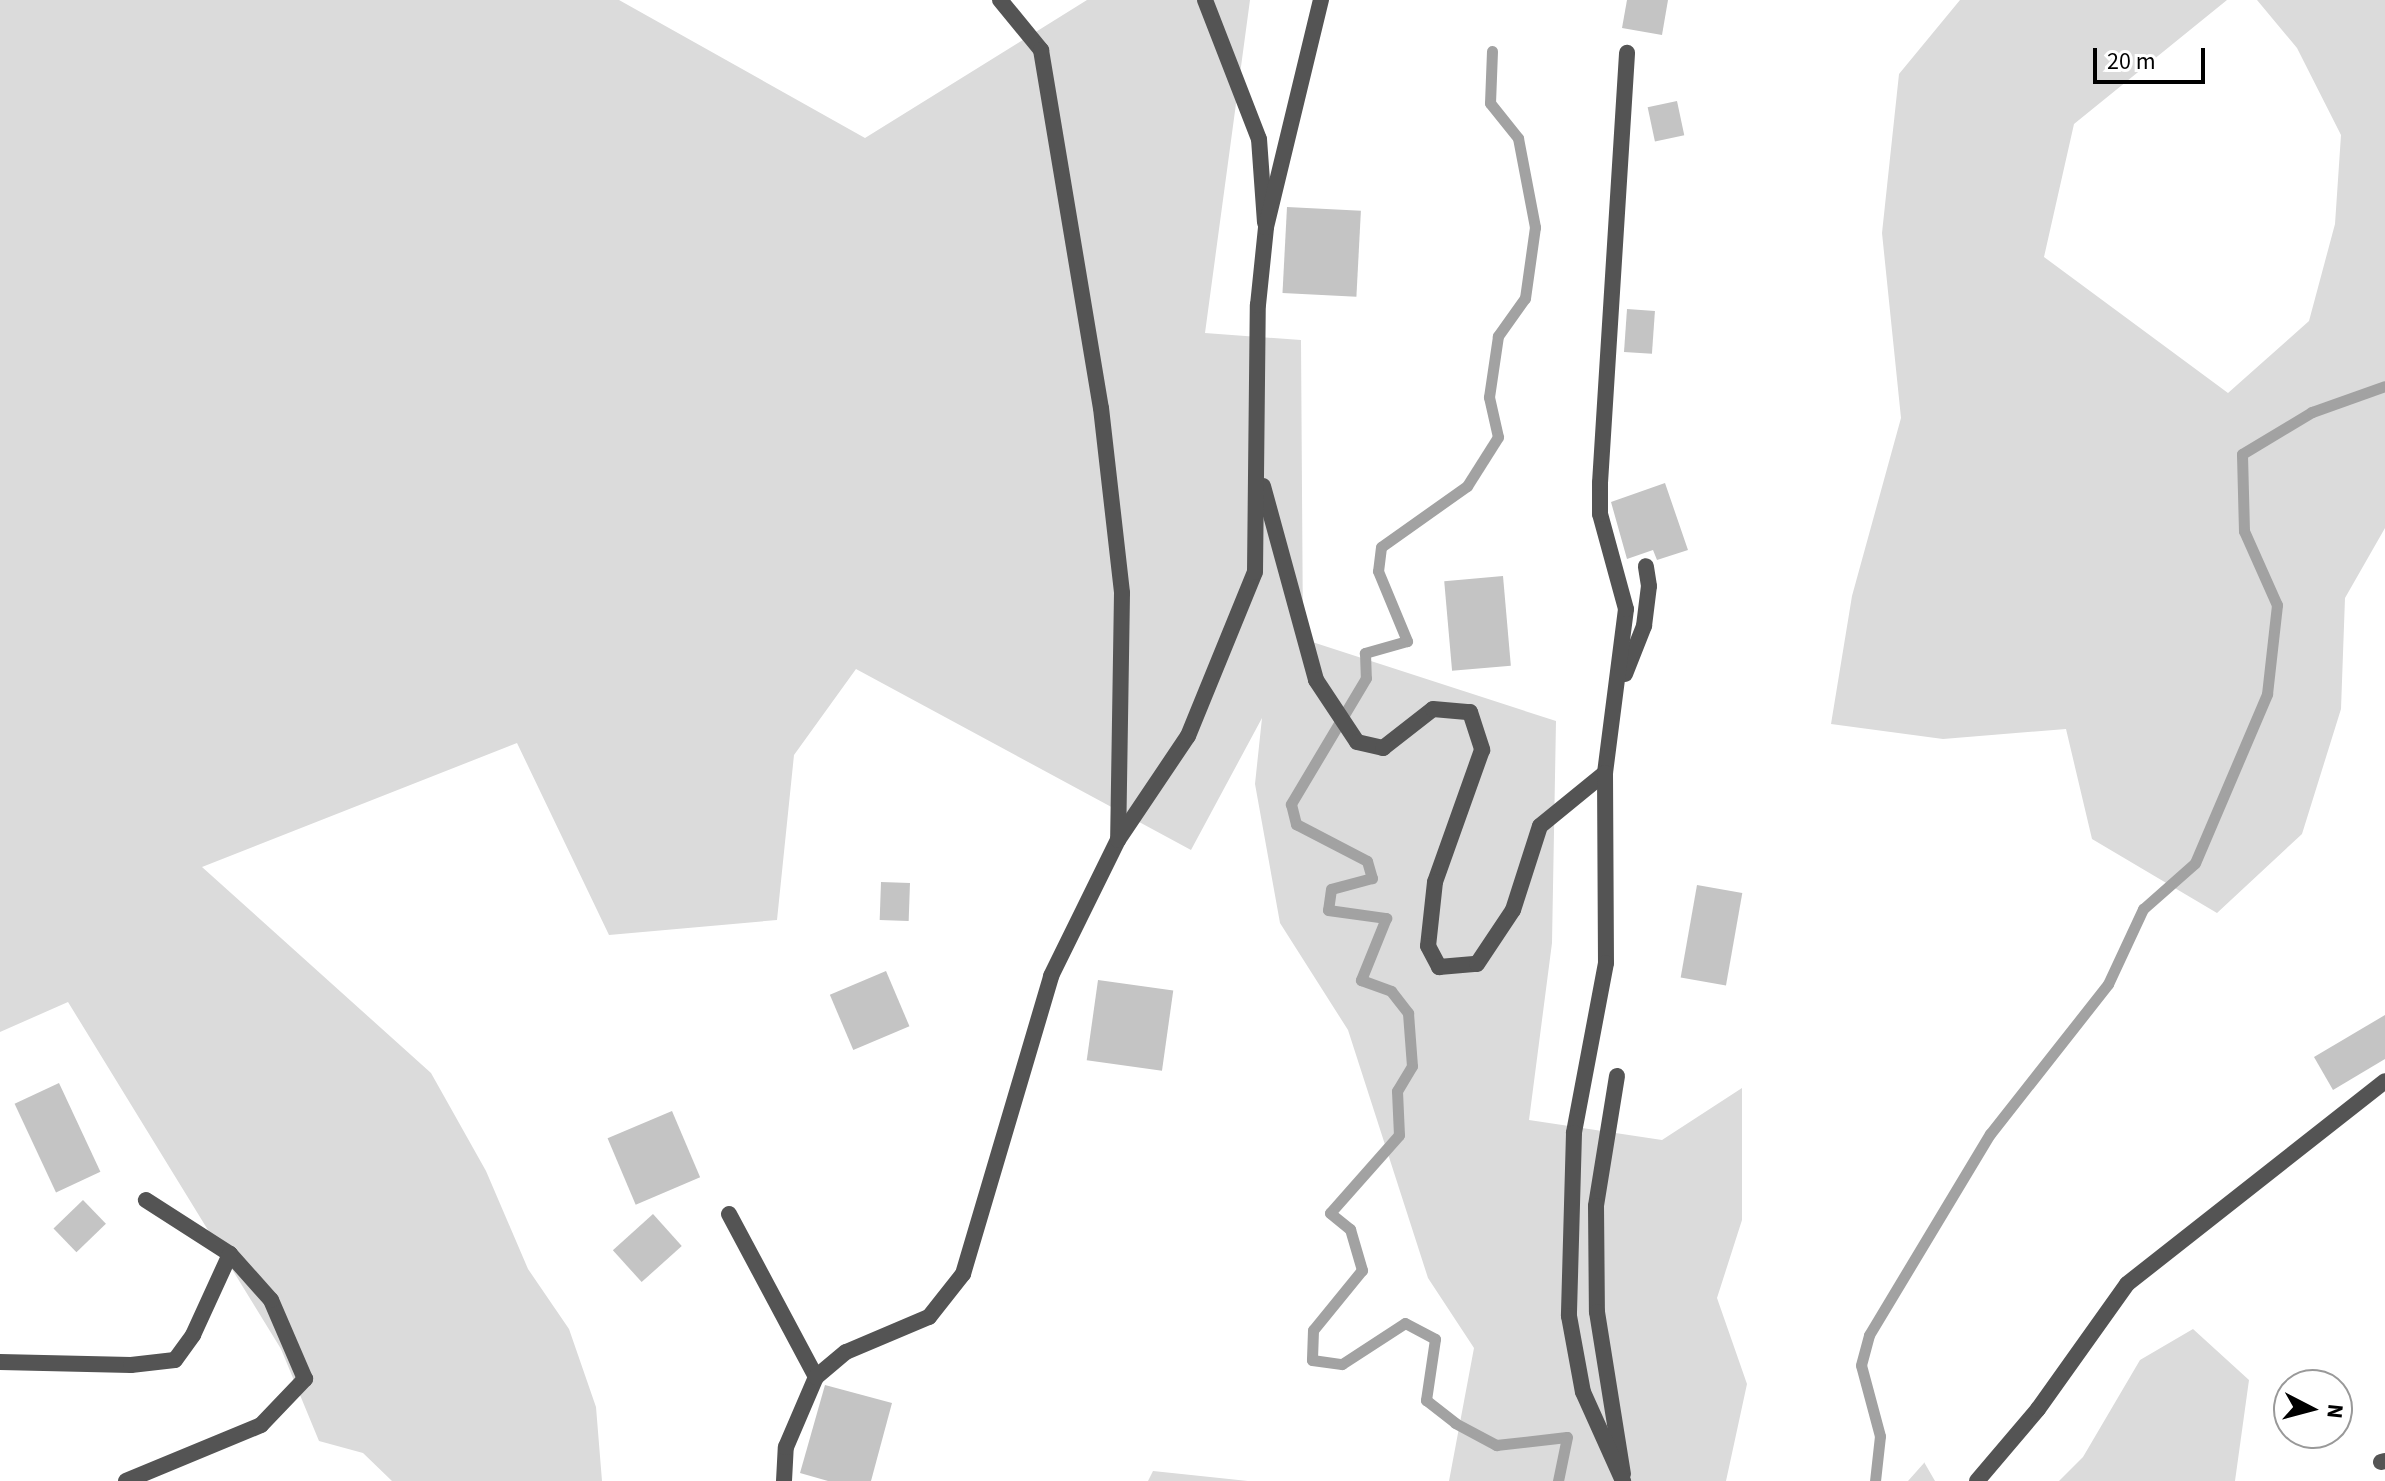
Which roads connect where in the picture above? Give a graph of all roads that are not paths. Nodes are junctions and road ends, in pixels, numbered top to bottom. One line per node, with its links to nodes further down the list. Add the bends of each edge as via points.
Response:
1 (1000, 0): 10 (street, via 1041,50 1101,408 1122,593)
2 (1205, 0): 5 (street, via 1259,139)
3 (1321, 0): 5 (street)
4 (1627, 53): 8 (street, via 1600,483 1600,514 1626,609)
5 (1266, 227): 6 (street, via 1258,305)
6 (1259, 471): 9 (street, via 1316,680 1357,742 1383,748 1433,709 1470,712 1482,750 1435,882 1428,946 1439,967 1477,964 1513,910 1540,826); 10 (street, via 1255,572 1188,736)
7 (1646, 566): 8 (street, via 1644,626)
8 (1611, 704): 9 (street)
9 (1605, 773): 20 (street, via 1606,963 1574,1133 1569,1316 1583,1392)
10 (1118, 840): 17 (street, via 1051,976 963,1274 929,1317 846,1352)
11 (1617, 1076): 20 (street, via 1596,1206 1597,1312)
12 (2385, 1081): 21 (street, via 2127,1284 2038,1409)
13 (146, 1200): 15 (street)
14 (729, 1214): 17 (street)
15 (230, 1254): 16 (street, via 193,1335 175,1360 131,1365); 18 (street, via 271,1300 305,1379 261,1425)
16 (0, 1362)
17 (816, 1377): 19 (street, via 786,1447)
18 (126, 1481)
19 (784, 1481)
20 (1624, 1481)
21 (1977, 1481)

